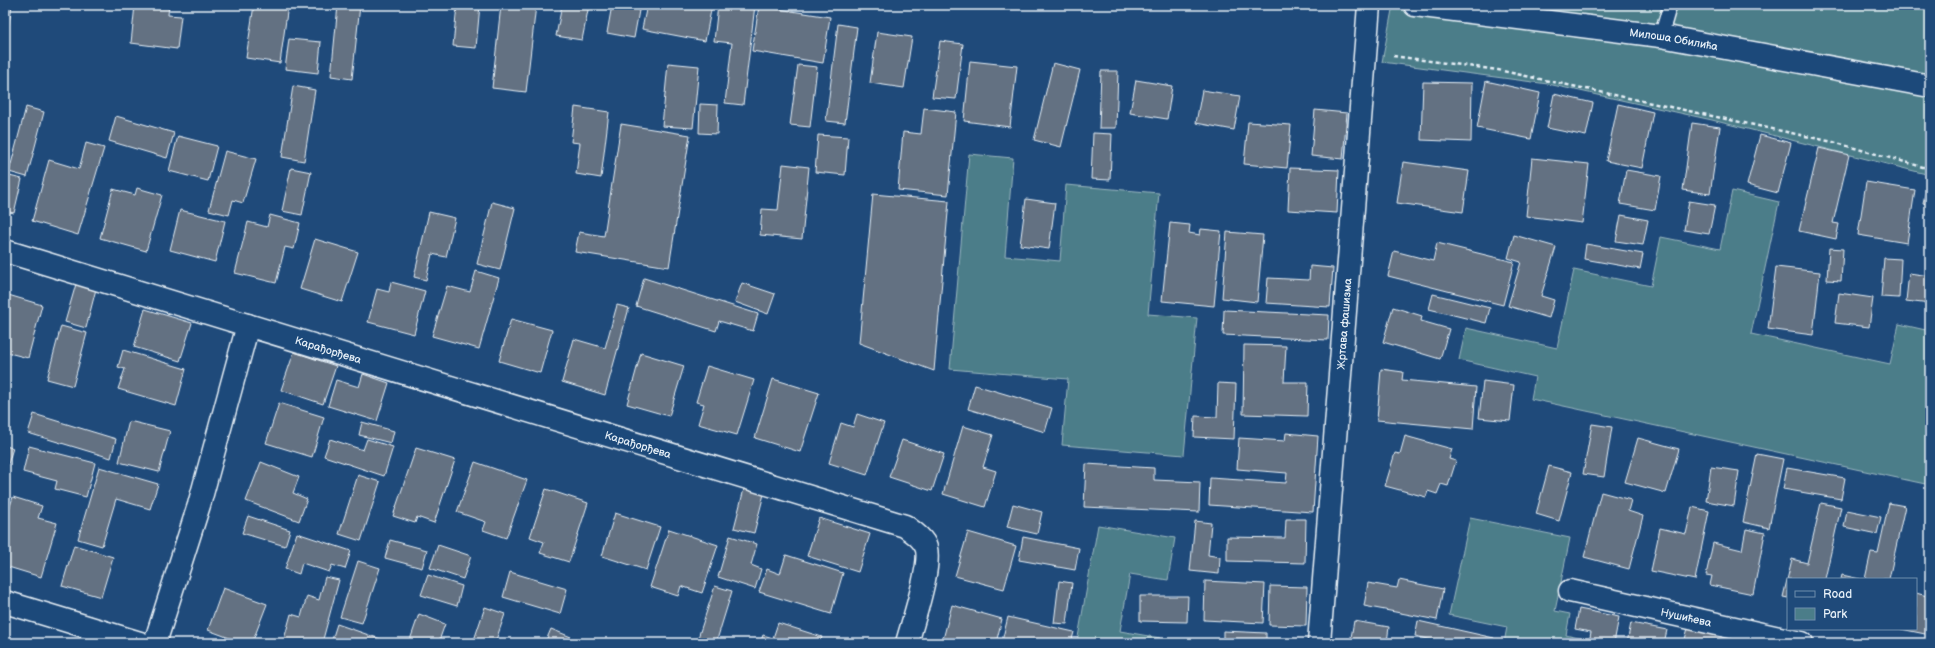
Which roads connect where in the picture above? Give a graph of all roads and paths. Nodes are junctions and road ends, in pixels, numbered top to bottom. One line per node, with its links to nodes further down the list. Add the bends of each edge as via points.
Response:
1 (1369, 5): 5 (street, Жртава фашизма)
2 (1415, 5): 4 (street, Милоша Обилића)
3 (1670, 5): 4 (lane)
4 (1661, 36): 6 (street, Милоша Обилића)
5 (1365, 54): 7 (path, via 1498,70 1833,142); 15 (street, Жртава фашизма)
6 (1930, 86)
7 (1930, 169)
8 (5, 252): 9 (street, Карађорђева)
9 (248, 325): 13 (street, via 199,505); 14 (street, Карађорђева, via 905,526 925,543 928,554 927,570)
10 (1570, 591): 16 (street, Нушићева)
11 (5, 602): 12 (street)
12 (140, 643)
13 (155, 643)
14 (907, 643)
15 (1319, 643)
16 (1802, 643)

